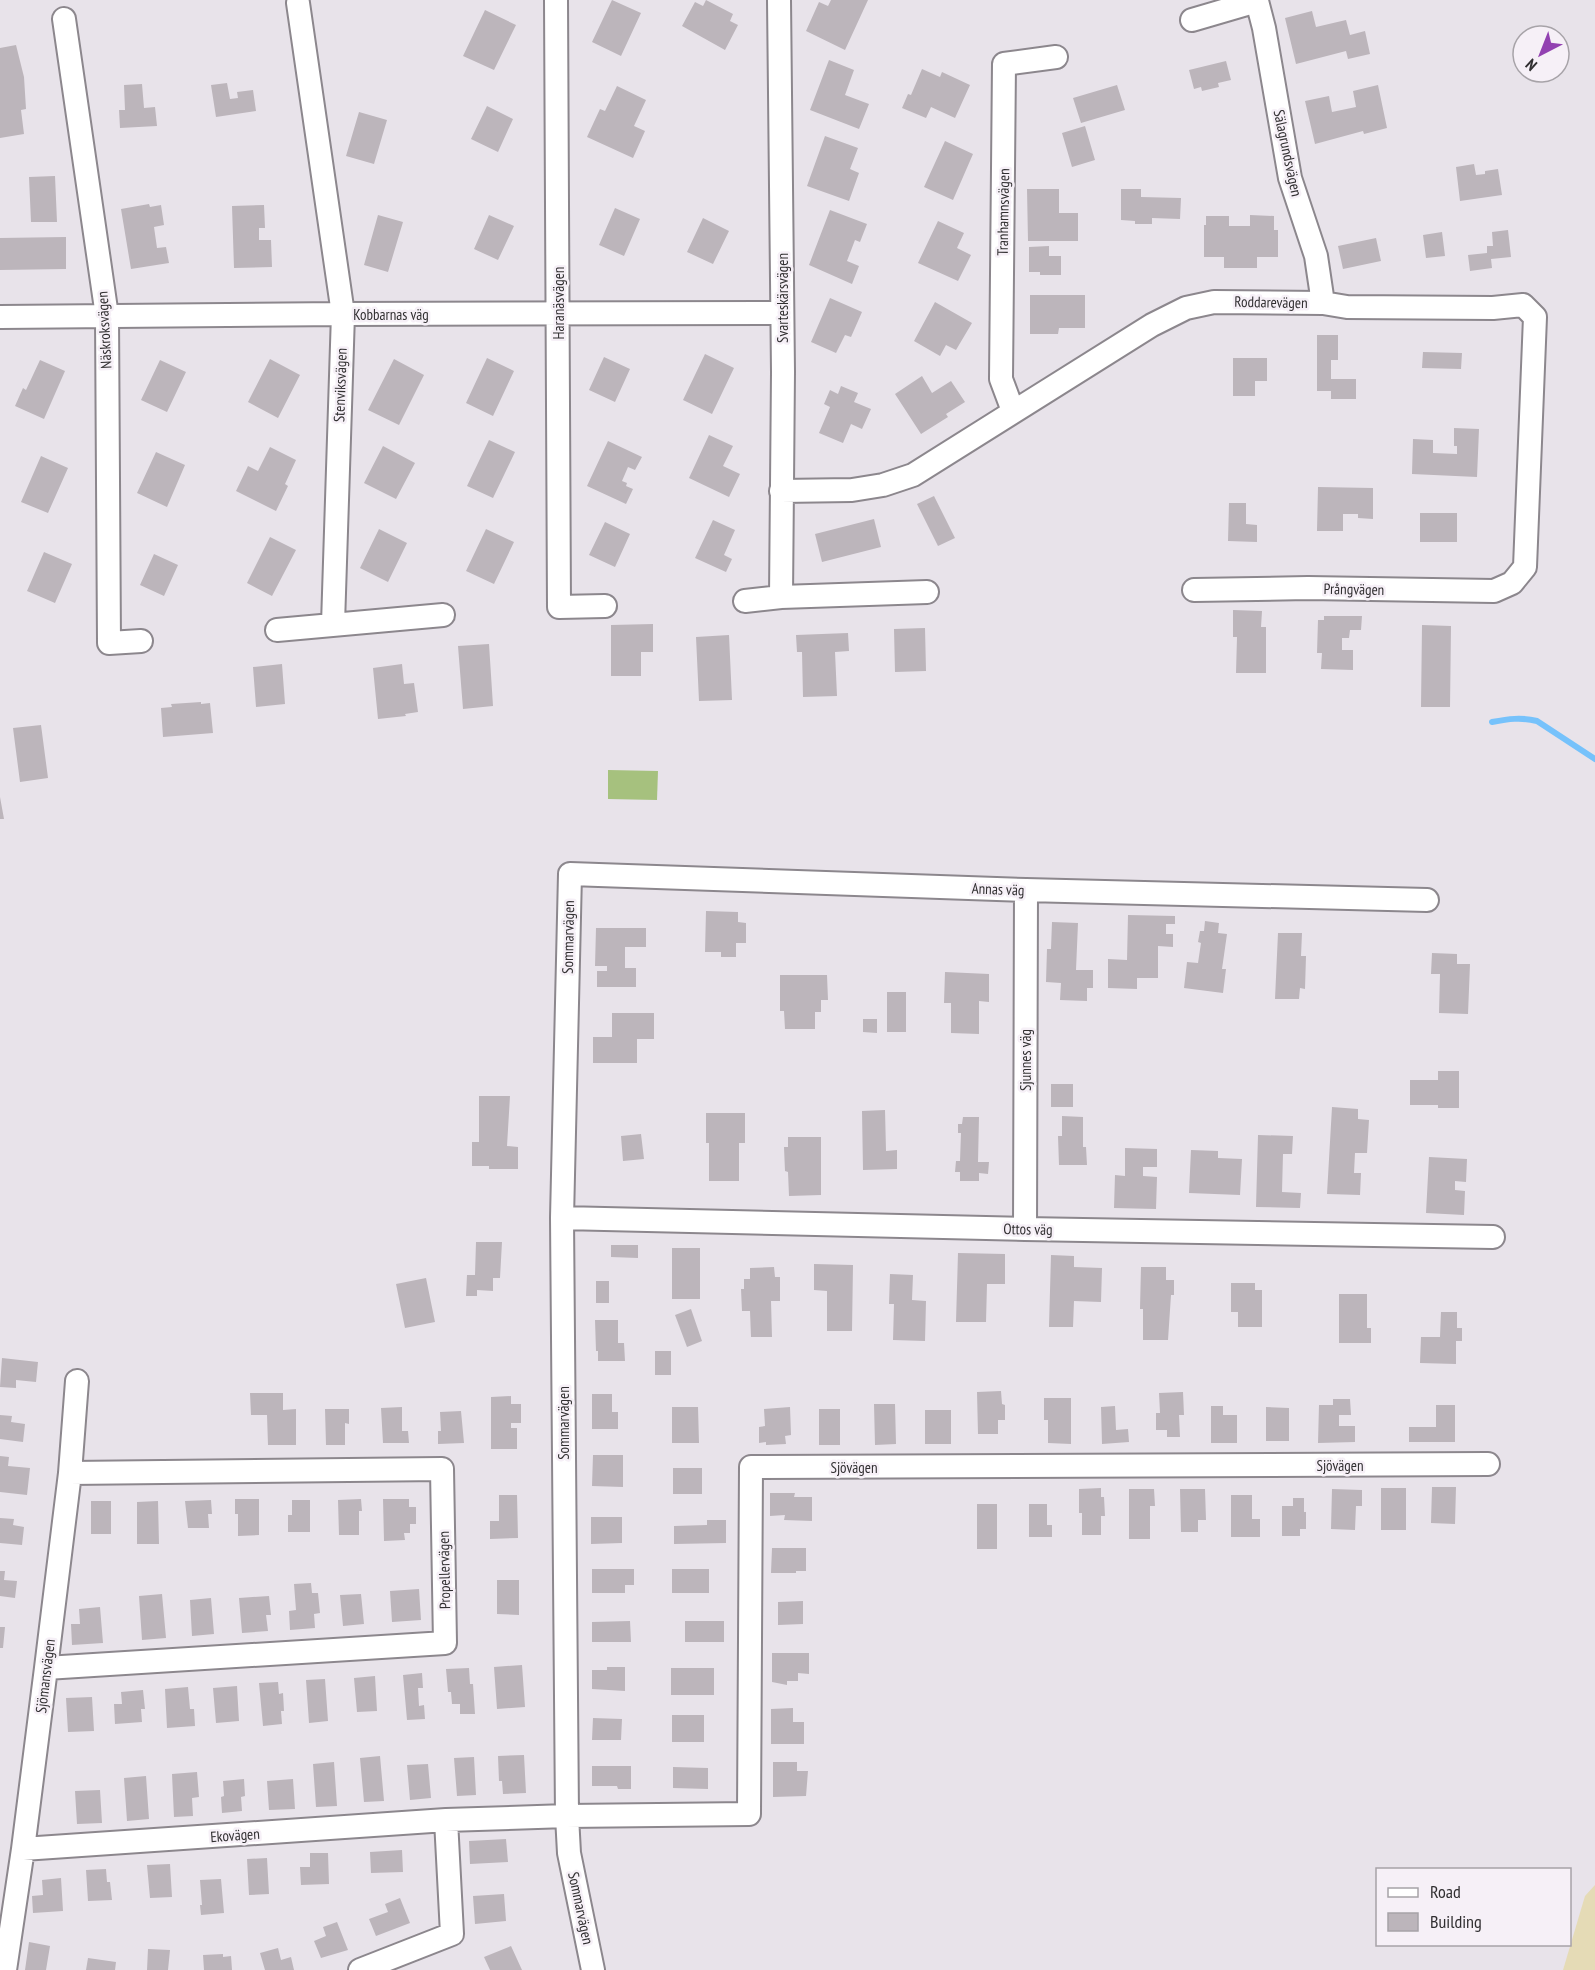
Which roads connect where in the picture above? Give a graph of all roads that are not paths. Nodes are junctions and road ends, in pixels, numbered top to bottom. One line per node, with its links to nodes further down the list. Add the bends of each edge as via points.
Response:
1 (556, 0): 11 (street, Haranäsvägen)
2 (779, 0): 9 (street, Svarteskärsvägen)
3 (1257, 1): 6 (street); 8 (street, Sälagrundsvägen, via 1290,178 1316,256)
4 (298, 3): 10 (street, Stenviksvägen)
5 (64, 19): 12 (street, Näskroksvägen)
6 (1192, 20)
7 (1056, 57): 14 (street, Tranhamnsvägen, via 1004,64 1001,379)
8 (1323, 303): 14 (street, Roddarevägen, via 1214,302 1186,308); 16 (street, Roddarevägen, via 1347,307 1523,305 1535,317 1525,567)
9 (782, 313): 11 (street, Kobbarnas väg); 15 (street, Svarteskärsvägen)
10 (343, 314): 11 (street, Kobbarnas väg); 12 (street, Kobbarnas väg); 23 (street, Stenviksvägen)
11 (558, 315): 21 (street, Haranäsvägen, via 559,607)
12 (107, 316): 13 (street, Kobbarnas väg); 25 (street, Näskroksvägen, via 109,643)
13 (0, 317)
14 (1012, 411): 15 (street, Roddarevägen, via 913,475 852,490)
15 (781, 491): 19 (street, Svarteskärsvägen)
16 (1512, 583): 17 (street, Prångvägen, via 1494,591)
17 (1194, 590)
18 (927, 592): 19 (street)
19 (781, 597): 20 (street)
20 (746, 601)
21 (605, 606)
22 (443, 615): 23 (street)
23 (333, 624): 24 (street)
24 (277, 630)
25 (141, 640)
26 (570, 874): 27 (street, Annas väg); 29 (street, Sommarvägen)
27 (1026, 890): 28 (street, Annas väg); 30 (street, Sjunnes väg)
28 (1427, 900)
29 (562, 1218): 30 (street, Ottos väg); 36 (street, Sommarvägen)
30 (1025, 1229): 31 (street, Ottos väg)
31 (1493, 1237)
32 (77, 1381): 34 (street, Sjömansvägen)
33 (1488, 1464): 36 (street, Sjövägen, via 751,1467 749,1814)
34 (70, 1473): 35 (street, Sjömansvägen); 35 (street, Propellervägen, via 442,1469 445,1642)
35 (46, 1668): 38 (street, Sjömansvägen)
36 (567, 1816): 37 (street, Ekovägen); 41 (street, Sommarvägen, via 569,1853)
37 (446, 1820): 38 (street, Ekovägen); 40 (street, via 452,1934)
38 (23, 1849): 39 (street, Sjömansvägen)
39 (5, 1970)
40 (360, 1970)
41 (593, 1970)

